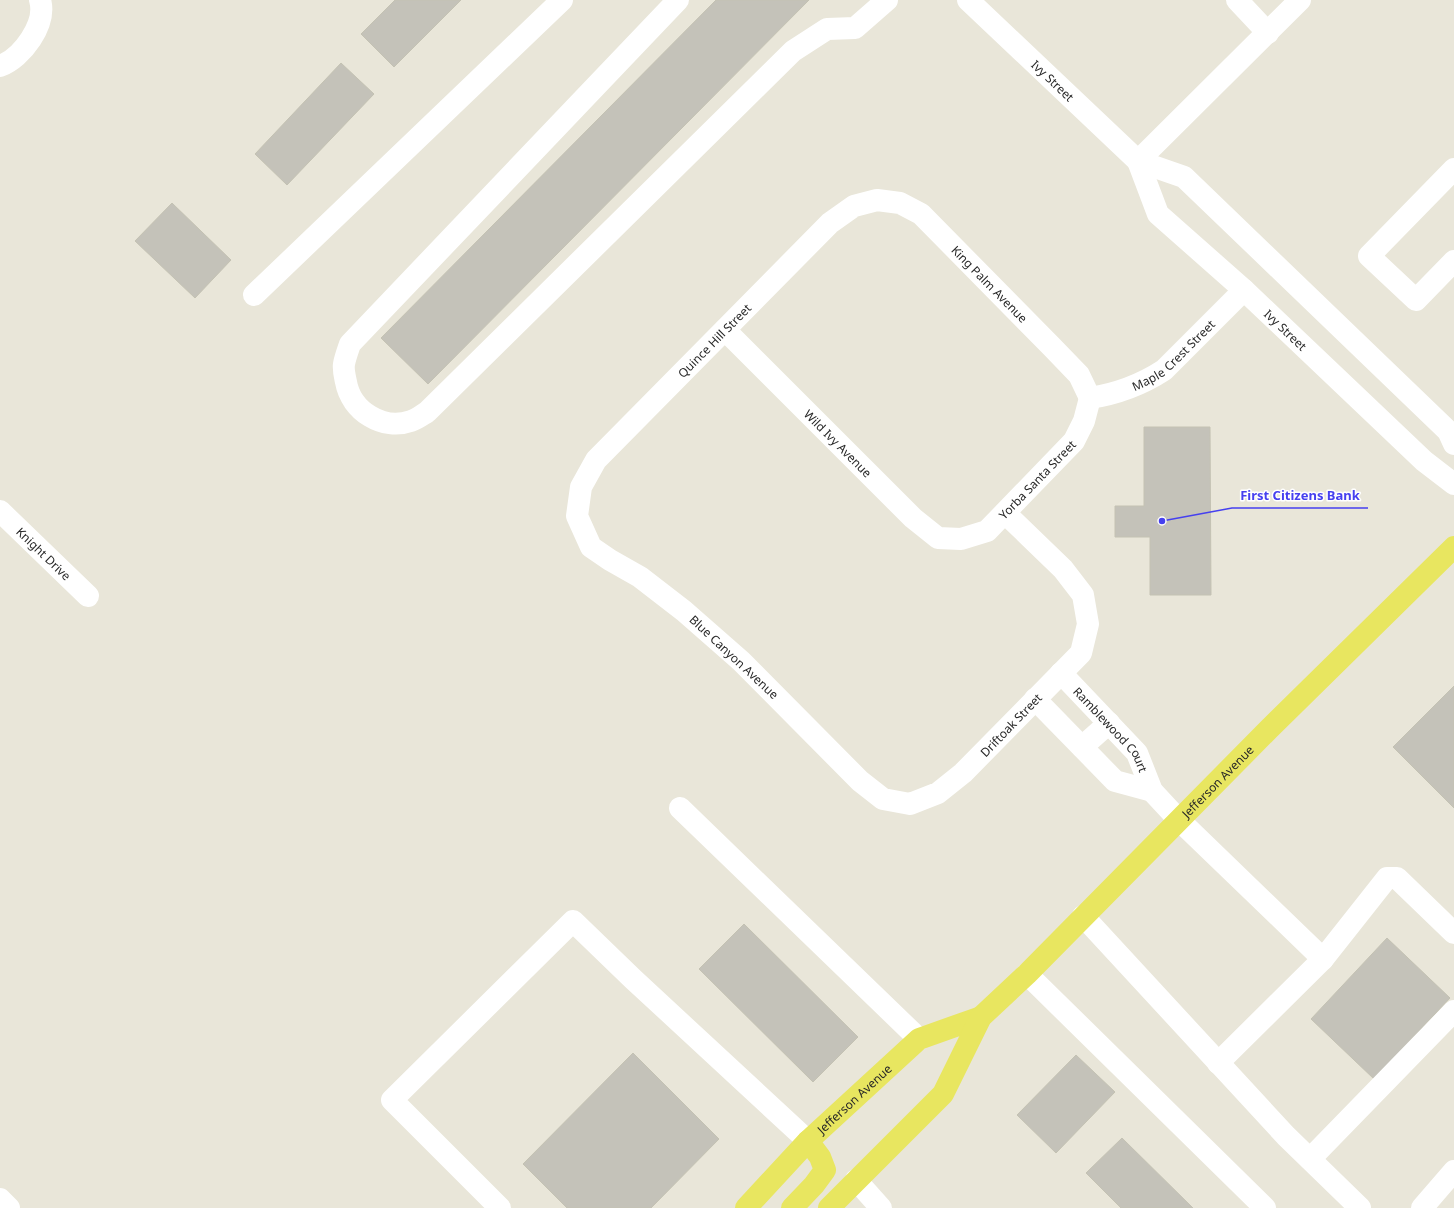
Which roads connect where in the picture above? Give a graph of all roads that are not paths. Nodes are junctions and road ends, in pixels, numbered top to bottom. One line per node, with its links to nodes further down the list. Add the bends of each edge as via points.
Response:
1 (40, 0): 9 (street, via 39,24 25,47 9,63)
2 (562, 0): 15 (street)
3 (678, 0): 4 (street, via 350,344 343,365 347,388 352,400 367,415 381,422 398,424 412,421 427,412 794,51 828,29 855,28)
4 (887, 0)
5 (968, 0): 10 (street, Ivy Street)
6 (1237, 0): 8 (street)
7 (1300, 0): 8 (street)
8 (1268, 33): 10 (street)
9 (0, 66)
10 (1138, 161): 14 (street, Ivy Street, via 1158,214); 18 (street, Ivy Street, via 1184,177 1448,431)
11 (1454, 169): 13 (street, via 1368,256 1416,300)
12 (870, 202): 16 (street, Quince Hill Street, via 854,206 830,222); 17 (street, King Palm Avenue, via 877,200 900,203 921,214 1079,375)
13 (1454, 261)
14 (1244, 290): 17 (street, Maple Crest Street, via 1164,370 1126,390); 19 (street, Ivy Street, via 1424,460)
15 (254, 295)
16 (724, 330): 20 (street, Quince Hill Street, via 596,460 581,487); 23 (street, Wild Ivy Avenue, via 913,518 938,538)
17 (1090, 398): 22 (street, Yorba Santa Street, via 1084,421 1074,441)
18 (1454, 444)
19 (1454, 484)
20 (580, 498): 31 (street, Blue Canyon Avenue, via 578,516 591,547 640,577 684,611 741,661 860,781 883,799)
21 (0, 510): 25 (street, Knight Drive)
22 (1004, 513): 23 (street, Yorba Santa Street, via 987,531); 26 (street, Driftoak Street, via 1063,569 1083,595 1088,624 1081,653)
23 (961, 539)
24 (1454, 546): 33 (main road, Jefferson Avenue)
25 (88, 596)
26 (1061, 673): 27 (street, Driftoak Street); 28 (street, Ramblewood Court)
27 (1035, 699): 29 (street, Ramblewood Court); 31 (street, Driftoak Street, via 963,773 938,793)
28 (1108, 723): 29 (street); 30 (street, Ramblewood Court, via 1137,752)
29 (1082, 747): 30 (street, Ramblewood Court, via 1115,781)
30 (1152, 791): 33 (street, Ramblewood Court)
31 (910, 804)
32 (680, 808): 40 (street)
33 (1178, 819): 34 (main road, Jefferson Avenue); 36 (street, Ramblewood Court)
34 (1083, 916): 37 (main road, Jefferson Avenue); 41 (street)
35 (1454, 933): 36 (street, via 1397,878 1387,878)
36 (1323, 959): 41 (street)
37 (1027, 974): 39 (main road, Jefferson Avenue); 53 (street)
38 (1454, 1011): 43 (street)
39 (981, 1017): 40 (main road, Jefferson Avenue); 45 (main road, Jefferson Avenue, via 943,1094)
40 (919, 1039): 42 (main road, Jefferson Avenue)
41 (1218, 1063): 43 (street)
42 (808, 1141): 48 (street, via 633,980 573,921 392,1100); 49 (main road, Jefferson Avenue); 50 (main road, via 820,1156 825,1170)
43 (1310, 1159): 54 (street)
44 (1454, 1171): 55 (street)
45 (856, 1180): 51 (main road, Jefferson Avenue); 52 (street)
46 (0, 1199): 47 (street)
47 (9, 1208)
48 (500, 1208)
49 (746, 1208)
50 (792, 1208)
51 (829, 1208)
52 (882, 1208)
53 (1265, 1208)
54 (1360, 1208)
55 (1422, 1208)

